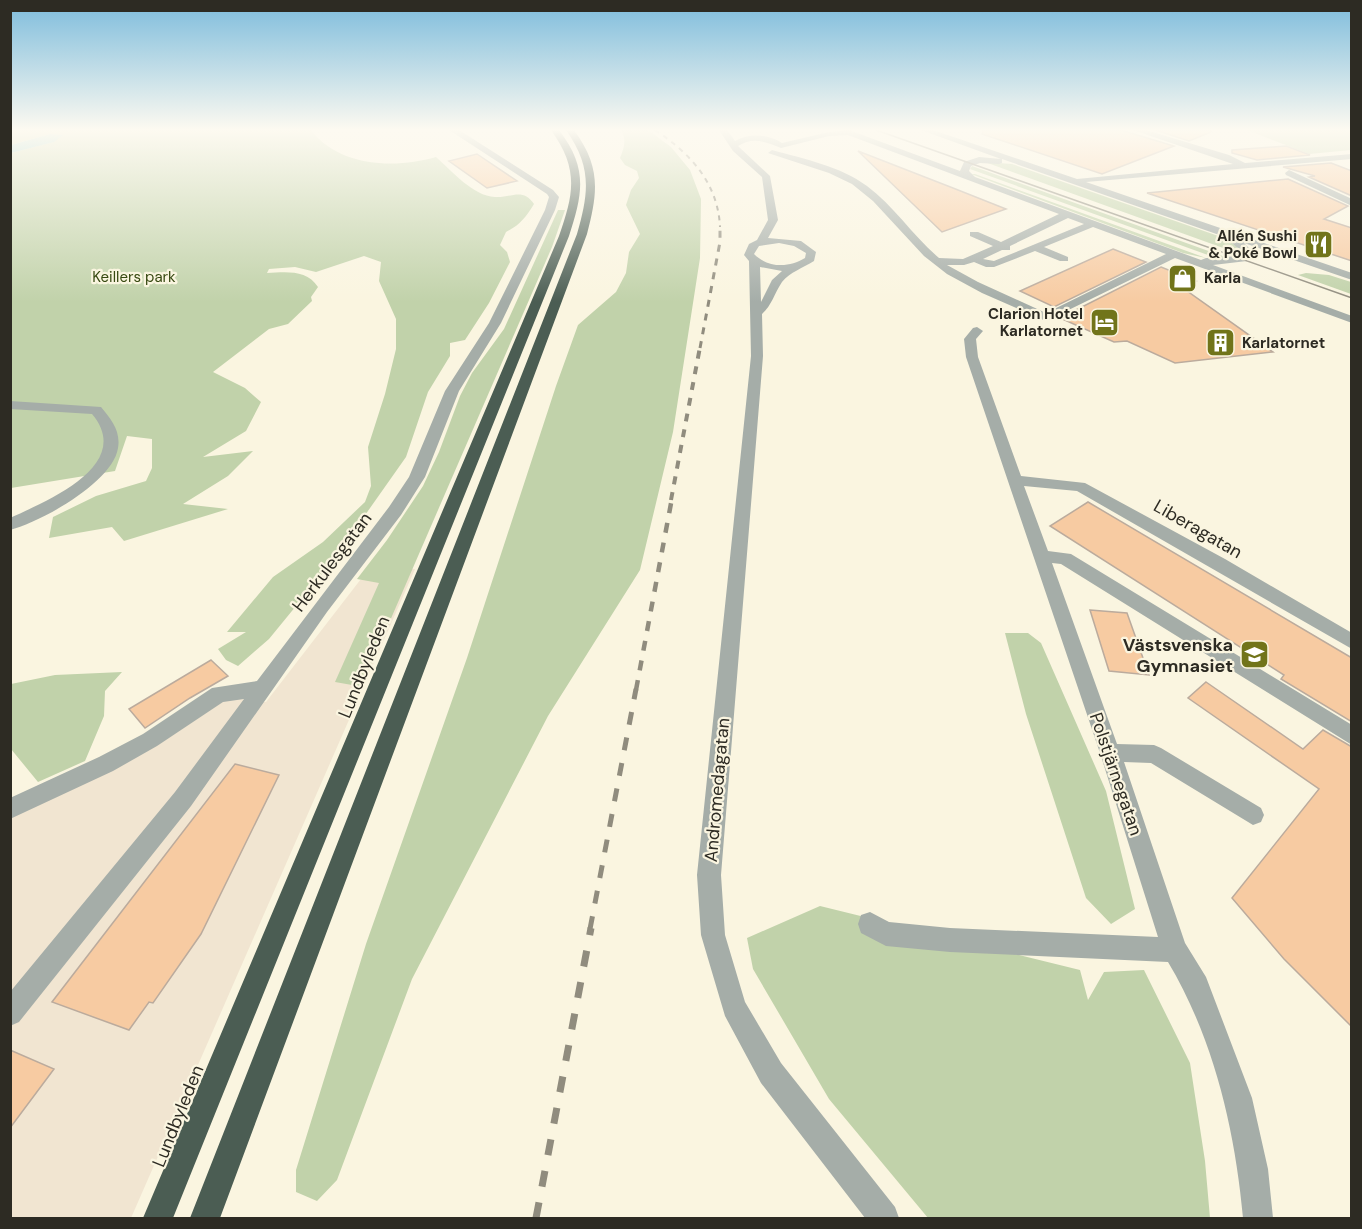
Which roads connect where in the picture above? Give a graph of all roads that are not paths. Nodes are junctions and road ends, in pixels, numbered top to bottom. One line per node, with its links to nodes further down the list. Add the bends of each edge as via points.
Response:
1 (543, 187): 35 (street, Herkulesgatan, via 554,197 553,202 495,323 452,391 417,477)
2 (578, 187): 43 (highway, Lundbyleden, via 564,236)
3 (593, 187): 44 (highway, via 582,234)
4 (773, 187): 12 (street)
5 (863, 187): 24 (street)
6 (992, 187): 10 (street)
7 (1097, 187): 13 (street)
8 (1317, 187): 9 (street)
9 (1352, 203)
10 (1068, 214): 11 (street); 17 (street)
11 (1092, 224): 18 (street); 19 (street)
12 (780, 226): 15 (street, Andromedagatan); 16 (street)
13 (1210, 228): 19 (street, via 1242,244 1246,250 1243,259 1207,261); 26 (street)
14 (974, 234): 17 (street)
15 (761, 242): 16 (street); 23 (street, Andromedagatan, via 748,252)
16 (797, 243): 25 (street, via 812,256)
17 (1005, 249): 18 (street); 21 (street); 21 (street, via 992,264)
18 (1031, 249): 22 (street)
19 (1161, 250): 20 (street)
20 (1175, 254): 24 (street, via 1046,317); 28 (street)
21 (977, 258): 24 (street, via 964,262)
22 (1064, 259)
23 (754, 261): 25 (street, via 770,267); 27 (street, Andromedagatan)
24 (936, 261)
25 (794, 267): 27 (street, via 778,280 766,304)
26 (1352, 277)
27 (757, 312): 45 (street, Andromedagatan, via 757,356 709,875 713,935 734,1007 771,1073)
28 (1352, 320)
29 (977, 331): 31 (street, Polstjärnegatan, via 970,339 972,357)
30 (10, 405): 32 (street, via 96,410 111,434 111,450 101,468 84,484)
31 (1016, 480): 33 (street, Polstjärnegatan); 34 (street, Liberagatan, via 1080,486)
32 (10, 525)
33 (1040, 556): 36 (street, via 1065,558); 37 (street, Polstjärnegatan)
34 (1352, 642)
35 (263, 688): 38 (street, via 219,694 150,740); 42 (street, Herkulesgatan, via 183,800)
36 (1352, 736)
37 (1110, 753): 39 (street, via 1154,754); 41 (street, Polstjärnegatan)
38 (10, 809)
39 (1253, 814)
40 (870, 924): 41 (street, via 886,933 950,940)
41 (1175, 950): 46 (street, Polstjärnegatan, via 1197,986 1238,1098 1253,1169)
42 (10, 1013)
43 (158, 1218)
44 (205, 1218)
45 (882, 1218)
46 (1258, 1218)

